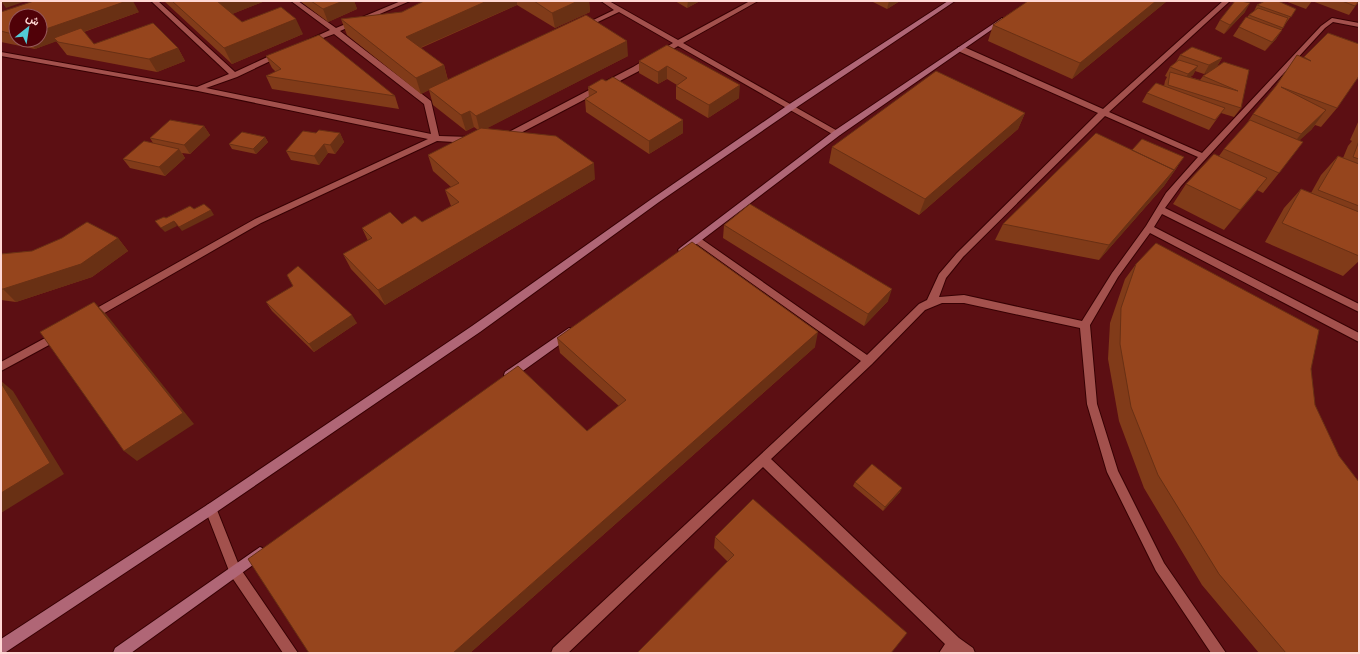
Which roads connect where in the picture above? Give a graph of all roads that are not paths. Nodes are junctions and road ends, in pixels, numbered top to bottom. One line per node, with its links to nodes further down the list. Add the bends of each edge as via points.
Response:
1 (154, 1): 18 (street)
2 (294, 1): 11 (street)
3 (407, 1): 11 (street)
4 (604, 1): 8 (street)
5 (756, 1): 14 (street)
6 (952, 1): 20 (main road)
7 (1227, 1): 21 (street)
8 (619, 10): 12 (street); 14 (street)
9 (1010, 14): 15 (main road)
10 (1359, 25): 26 (street, via 1339,20 1328,23)
11 (334, 30): 13 (street); 23 (street, via 431,101)
12 (577, 30)
13 (306, 43)
14 (678, 43): 20 (street); 24 (street, via 636,69 522,131)
15 (961, 49): 21 (street); 22 (main road)
16 (284, 53): 18 (street)
17 (1, 54): 19 (street)
18 (234, 75): 19 (street)
19 (198, 89): 23 (street)
20 (791, 107): 22 (street); 42 (main road, via 476,329)
21 (1104, 112): 26 (street); 31 (street, via 950,265 942,276)
22 (837, 133): 29 (main road)
23 (436, 138): 25 (street); 33 (street, via 258,221)
24 (502, 138)
25 (481, 141)
26 (1204, 156): 27 (street, via 1169,195)
27 (1161, 210): 28 (street); 32 (street)
28 (1149, 228): 34 (street, via 1115,274); 37 (street)
29 (697, 240): 30 (main road); 38 (street)
30 (678, 254)
31 (932, 301): 34 (street, via 947,298 964,299); 38 (street, via 911,317)
32 (1359, 308)
33 (84, 320)
34 (1085, 325): 51 (street, via 1092,404 1113,472 1160,567)
35 (574, 328): 40 (main road)
36 (64, 332): 39 (street)
37 (1359, 338)
38 (868, 360): 41 (street)
39 (1, 367)
40 (497, 383)
41 (764, 460): 46 (street); 49 (street)
42 (211, 510): 44 (street); 45 (main road)
43 (266, 549): 44 (main road)
44 (235, 572): 47 (main road); 48 (street)
45 (1, 647)
46 (950, 648): 50 (street)
47 (120, 653)
48 (291, 653)
49 (558, 653)
50 (968, 653)
51 (1219, 653)

